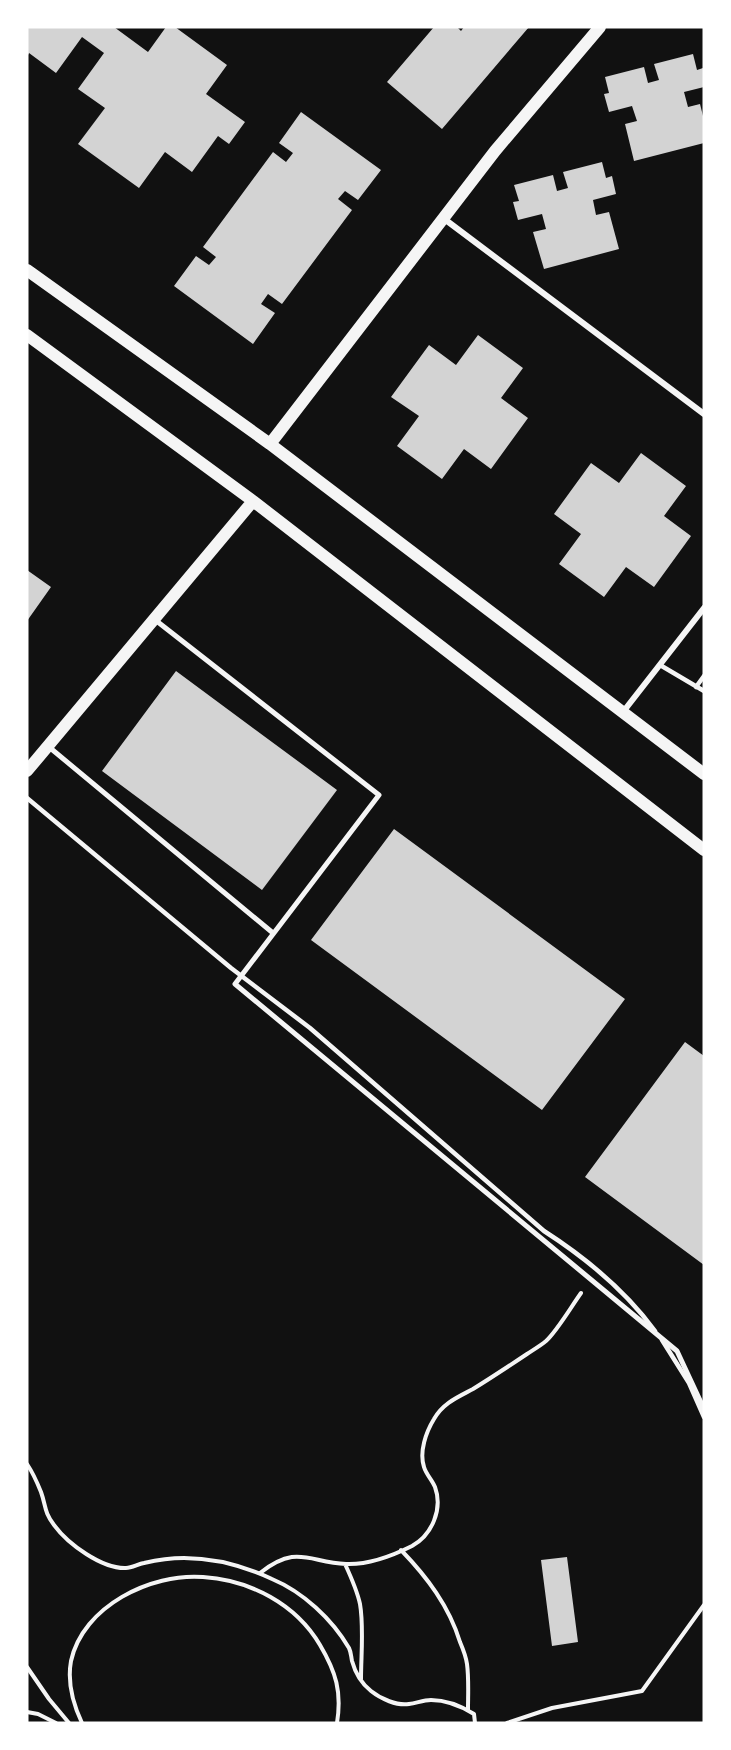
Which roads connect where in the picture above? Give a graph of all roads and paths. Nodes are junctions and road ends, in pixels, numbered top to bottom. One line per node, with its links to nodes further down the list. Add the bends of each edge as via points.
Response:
1 (600, 27): 2 (main road)
2 (443, 218): 5 (street); 6 (main road)
3 (27, 270): 6 (main road)
4 (27, 335): 7 (main road)
5 (704, 414)
6 (270, 444): 14 (main road)
7 (253, 501): 9 (main road); 19 (main road)
8 (704, 608): 10 (street)
9 (154, 619): 15 (main road); 20 (street, via 379,795)
10 (660, 665): 12 (lane); 14 (street)
11 (704, 676): 12 (lane)
12 (696, 687): 13 (lane)
13 (704, 691)
14 (623, 712): 17 (main road)
15 (48, 746): 16 (main road); 20 (street)
16 (27, 771)
17 (704, 774)
18 (27, 798): 21 (lane)
19 (704, 850)
20 (273, 933): 21 (street)
21 (241, 976): 22 (street, via 235,984); 23 (lane, via 310,1028 544,1231 576,1251 632,1303)
22 (590, 1281): 23 (street); 27 (path, via 546,1341 445,1404 435,1417 427,1431 423,1456 424,1468 436,1490 436,1516 423,1537)
23 (660, 1337): 24 (street, via 677,1351); 25 (lane, via 689,1383)
24 (704, 1409)
25 (704, 1417)
26 (27, 1464): 29 (path, via 54,1525 90,1556 127,1568 165,1559 207,1559)
27 (401, 1550): 28 (path, via 367,1563); 33 (path, via 434,1588 458,1635 467,1662)
28 (344, 1563): 29 (path, via 296,1556 270,1565); 32 (path, via 360,1603)
29 (260, 1574): 32 (path, via 319,1611 351,1650)
30 (704, 1605): 40 (path, via 642,1691 552,1708)
31 (27, 1667): 36 (path)
32 (361, 1680): 33 (path, via 371,1692 395,1703 446,1701)
33 (468, 1710): 39 (path, via 474,1714)
34 (27, 1712): 35 (path)
35 (56, 1723)
36 (69, 1723)
37 (82, 1723): 38 (path, via 70,1678 71,1662 82,1634 110,1606 131,1592 155,1583 201,1576 246,1585 285,1606 302,1621 316,1637 336,1676)
38 (338, 1723)
39 (476, 1723)
40 (507, 1723)

